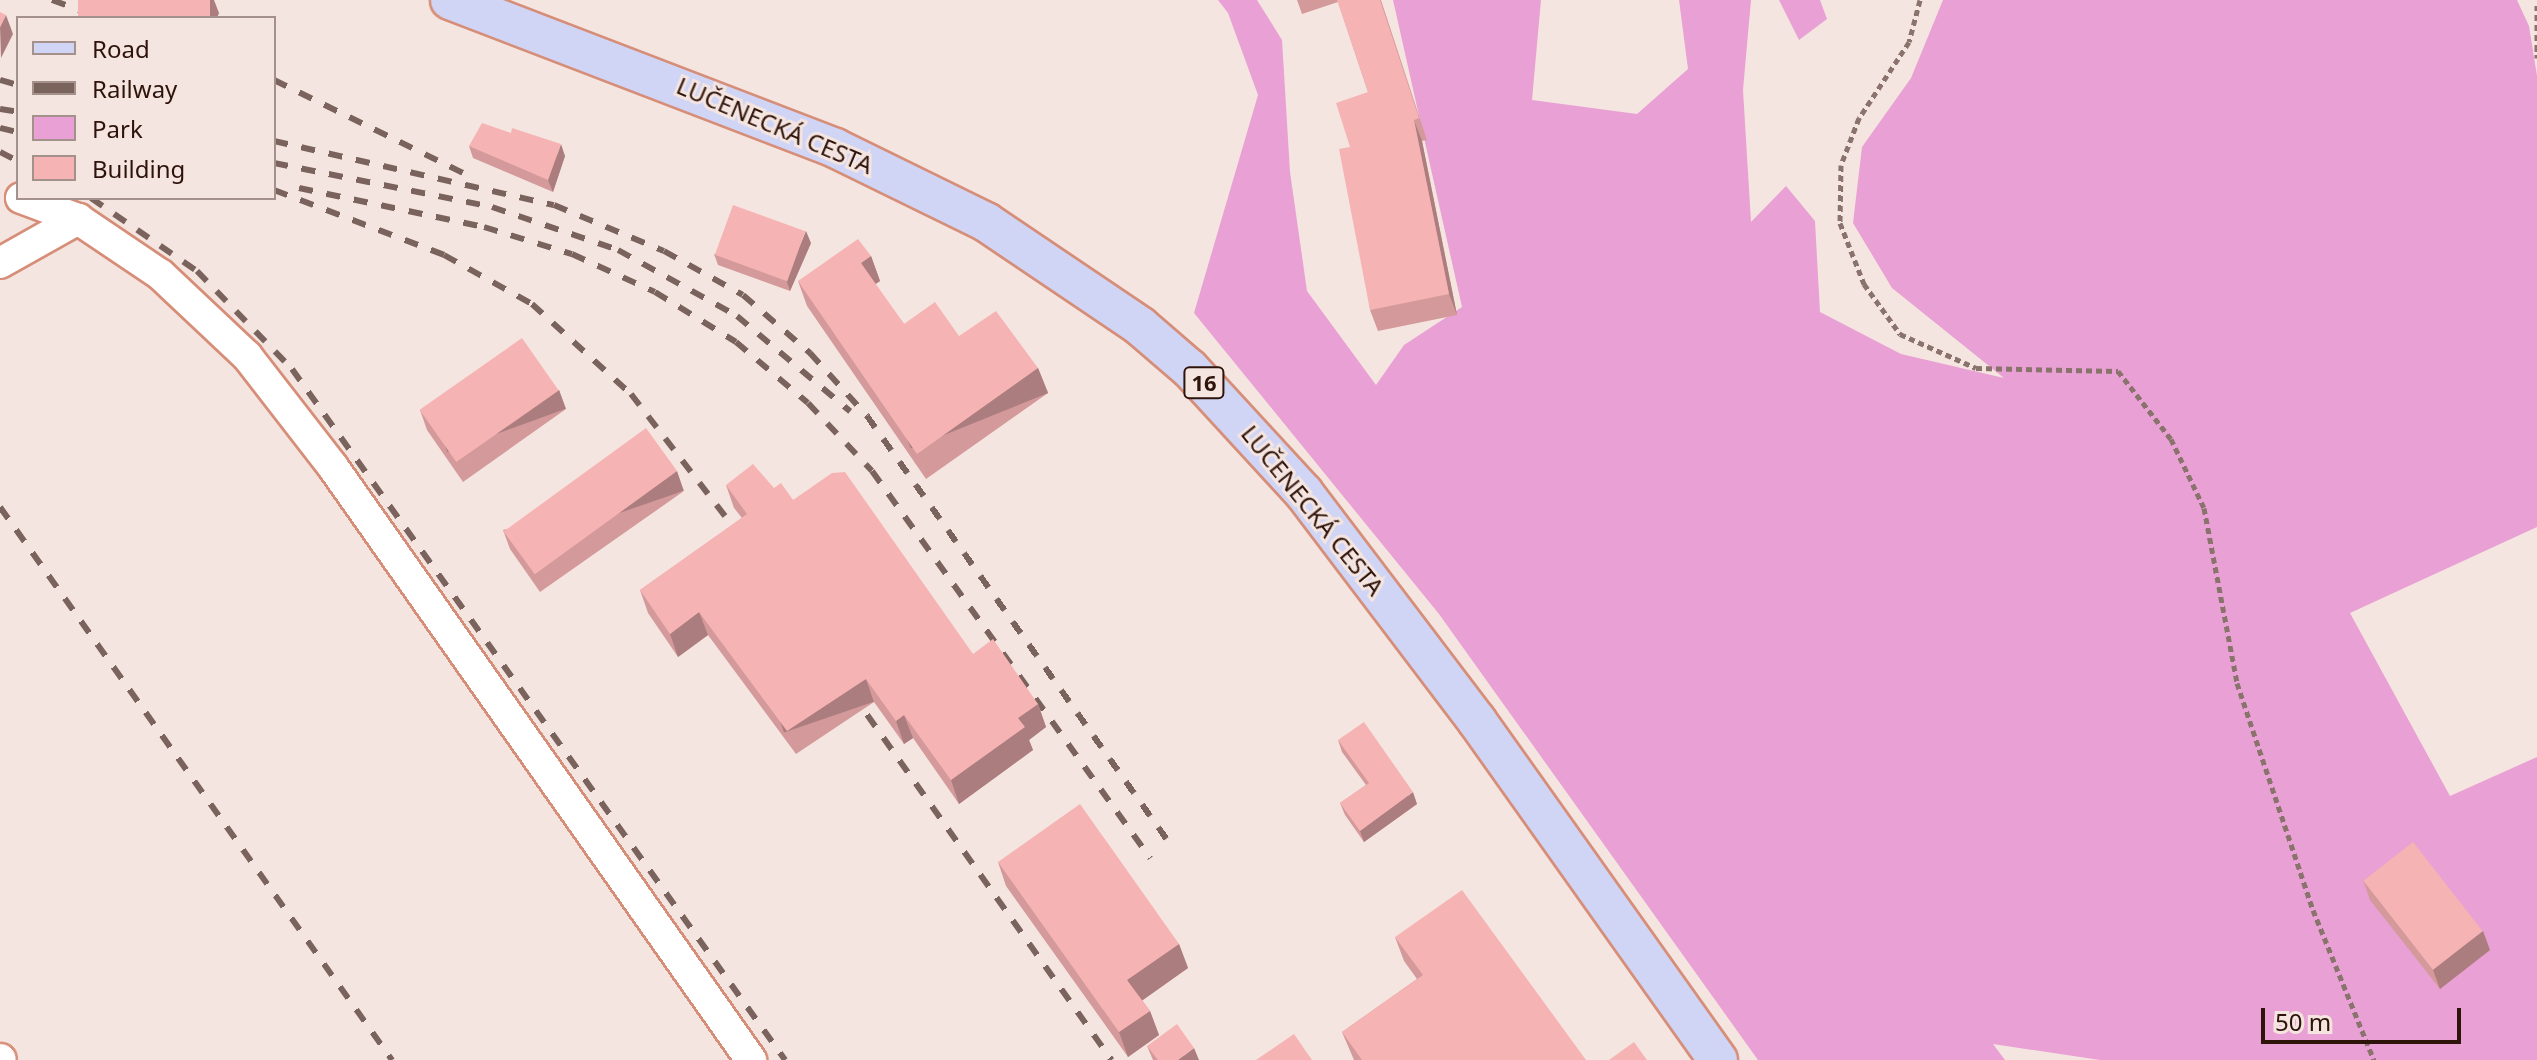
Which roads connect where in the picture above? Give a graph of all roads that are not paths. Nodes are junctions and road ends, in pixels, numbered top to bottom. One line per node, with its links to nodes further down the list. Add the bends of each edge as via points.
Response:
1 (450, 0): 6 (main road, LUČENECKÁ CESTA / 16, via 667,79 835,148 986,222 1140,326 1190,369 1304,493 1477,721)
2 (25, 200): 3 (lane)
3 (78, 219): 4 (lane); 5 (lane, via 161,275 247,356 333,467)
4 (0, 263)
5 (751, 1060)
6 (1718, 1060)

